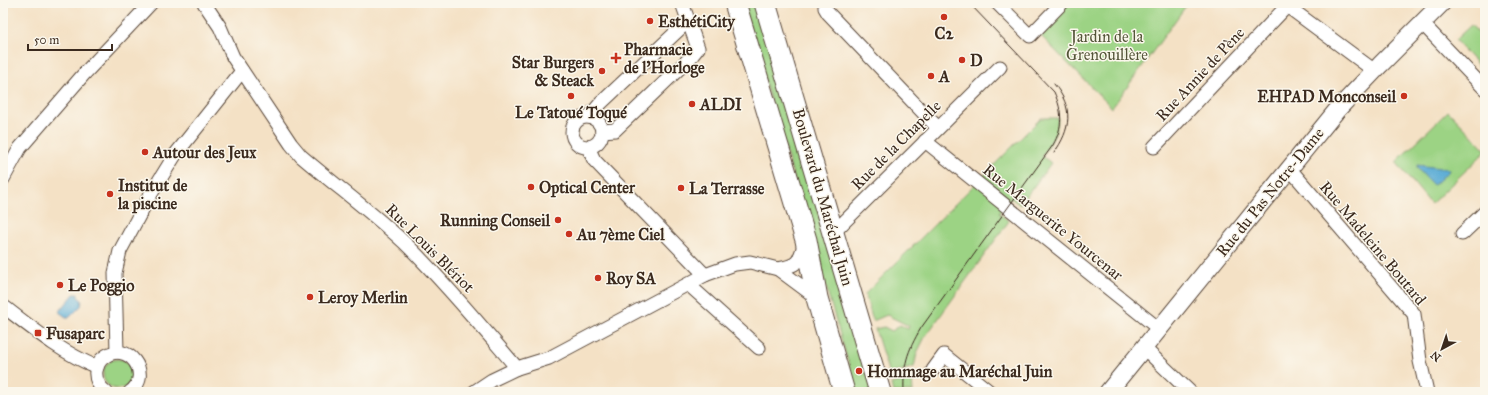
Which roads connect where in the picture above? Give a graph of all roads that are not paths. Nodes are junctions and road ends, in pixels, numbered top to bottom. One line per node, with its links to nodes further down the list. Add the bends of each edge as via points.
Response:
1 (151, 3): 24 (street, via 84,74 20,148)
2 (204, 3): 14 (street, Rue Louis Blériot, via 215,18 229,50)
3 (682, 3): 11 (street)
4 (735, 3): 28 (main road, Boulevard du Maréchal Juin)
5 (765, 3): 26 (main road, Boulevard du Maréchal Juin)
6 (825, 3): 18 (street, via 828,13)
7 (997, 3): 8 (street, via 1030,36)
8 (1062, 3)
9 (1442, 3): 12 (street, Rue du Pas Notre-Dame)
10 (1285, 5): 15 (street); 22 (street, Rue Annie de Pène)
11 (688, 20): 17 (street); 19 (street, via 698,48 615,130)
12 (1422, 23): 15 (street, Rue du Pas Notre-Dame); 16 (street)
13 (1000, 67): 18 (street, Rue de la Chapelle)
14 (242, 71): 37 (street, via 175,155 120,250 115,272); 39 (street, Rue Louis Blériot, via 301,156 410,248)
15 (1374, 71): 23 (street, Rue du Pas Notre-Dame, via 1337,110)
16 (1485, 89)
17 (589, 117): 19 (street, via 598,121); 21 (street, via 579,119 572,131 575,141)
18 (938, 128): 20 (street, Rue de la Chapelle)
19 (602, 131): 21 (street, via 597,143)
20 (925, 141): 26 (street, Rue de la Chapelle); 34 (street, Rue Marguerite Yourcenar)
21 (588, 147): 30 (street, via 594,160)
22 (1154, 147)
23 (1289, 168): 34 (street, Rue du Pas Notre-Dame); 49 (street, Rue Madeleine Boutard, via 1414,314)
24 (3, 179)
25 (1485, 212): 27 (street)
26 (834, 232): 45 (main road, Boulevard du Maréchal Juin)
27 (1462, 234)
28 (806, 240): 29 (street, via 796,264); 32 (main road, Boulevard du Maréchal Juin)
29 (778, 269): 30 (street, via 750,262 735,264); 32 (street)
30 (705, 275): 31 (street)
31 (689, 284): 35 (street); 39 (street, via 549,358)
32 (817, 298): 44 (main road, Boulevard du Maréchal Juin)
33 (3, 306): 38 (street, via 58,347)
34 (1159, 329): 36 (street, Rue du Pas Notre-Dame)
35 (759, 348)
36 (1144, 348): 47 (street, Rue du Pas Notre-Dame); 48 (street)
37 (117, 352): 38 (street, via 107,354); 42 (street, via 131,357 140,371 137,384)
38 (97, 367): 41 (street, via 96,380)
39 (517, 368): 43 (street)
40 (933, 370): 46 (street, via 944,355)
41 (104, 392)
42 (130, 392)
43 (474, 392)
44 (844, 392)
45 (880, 392)
46 (990, 392)
47 (1108, 392)
48 (1190, 392)
49 (1427, 392)

